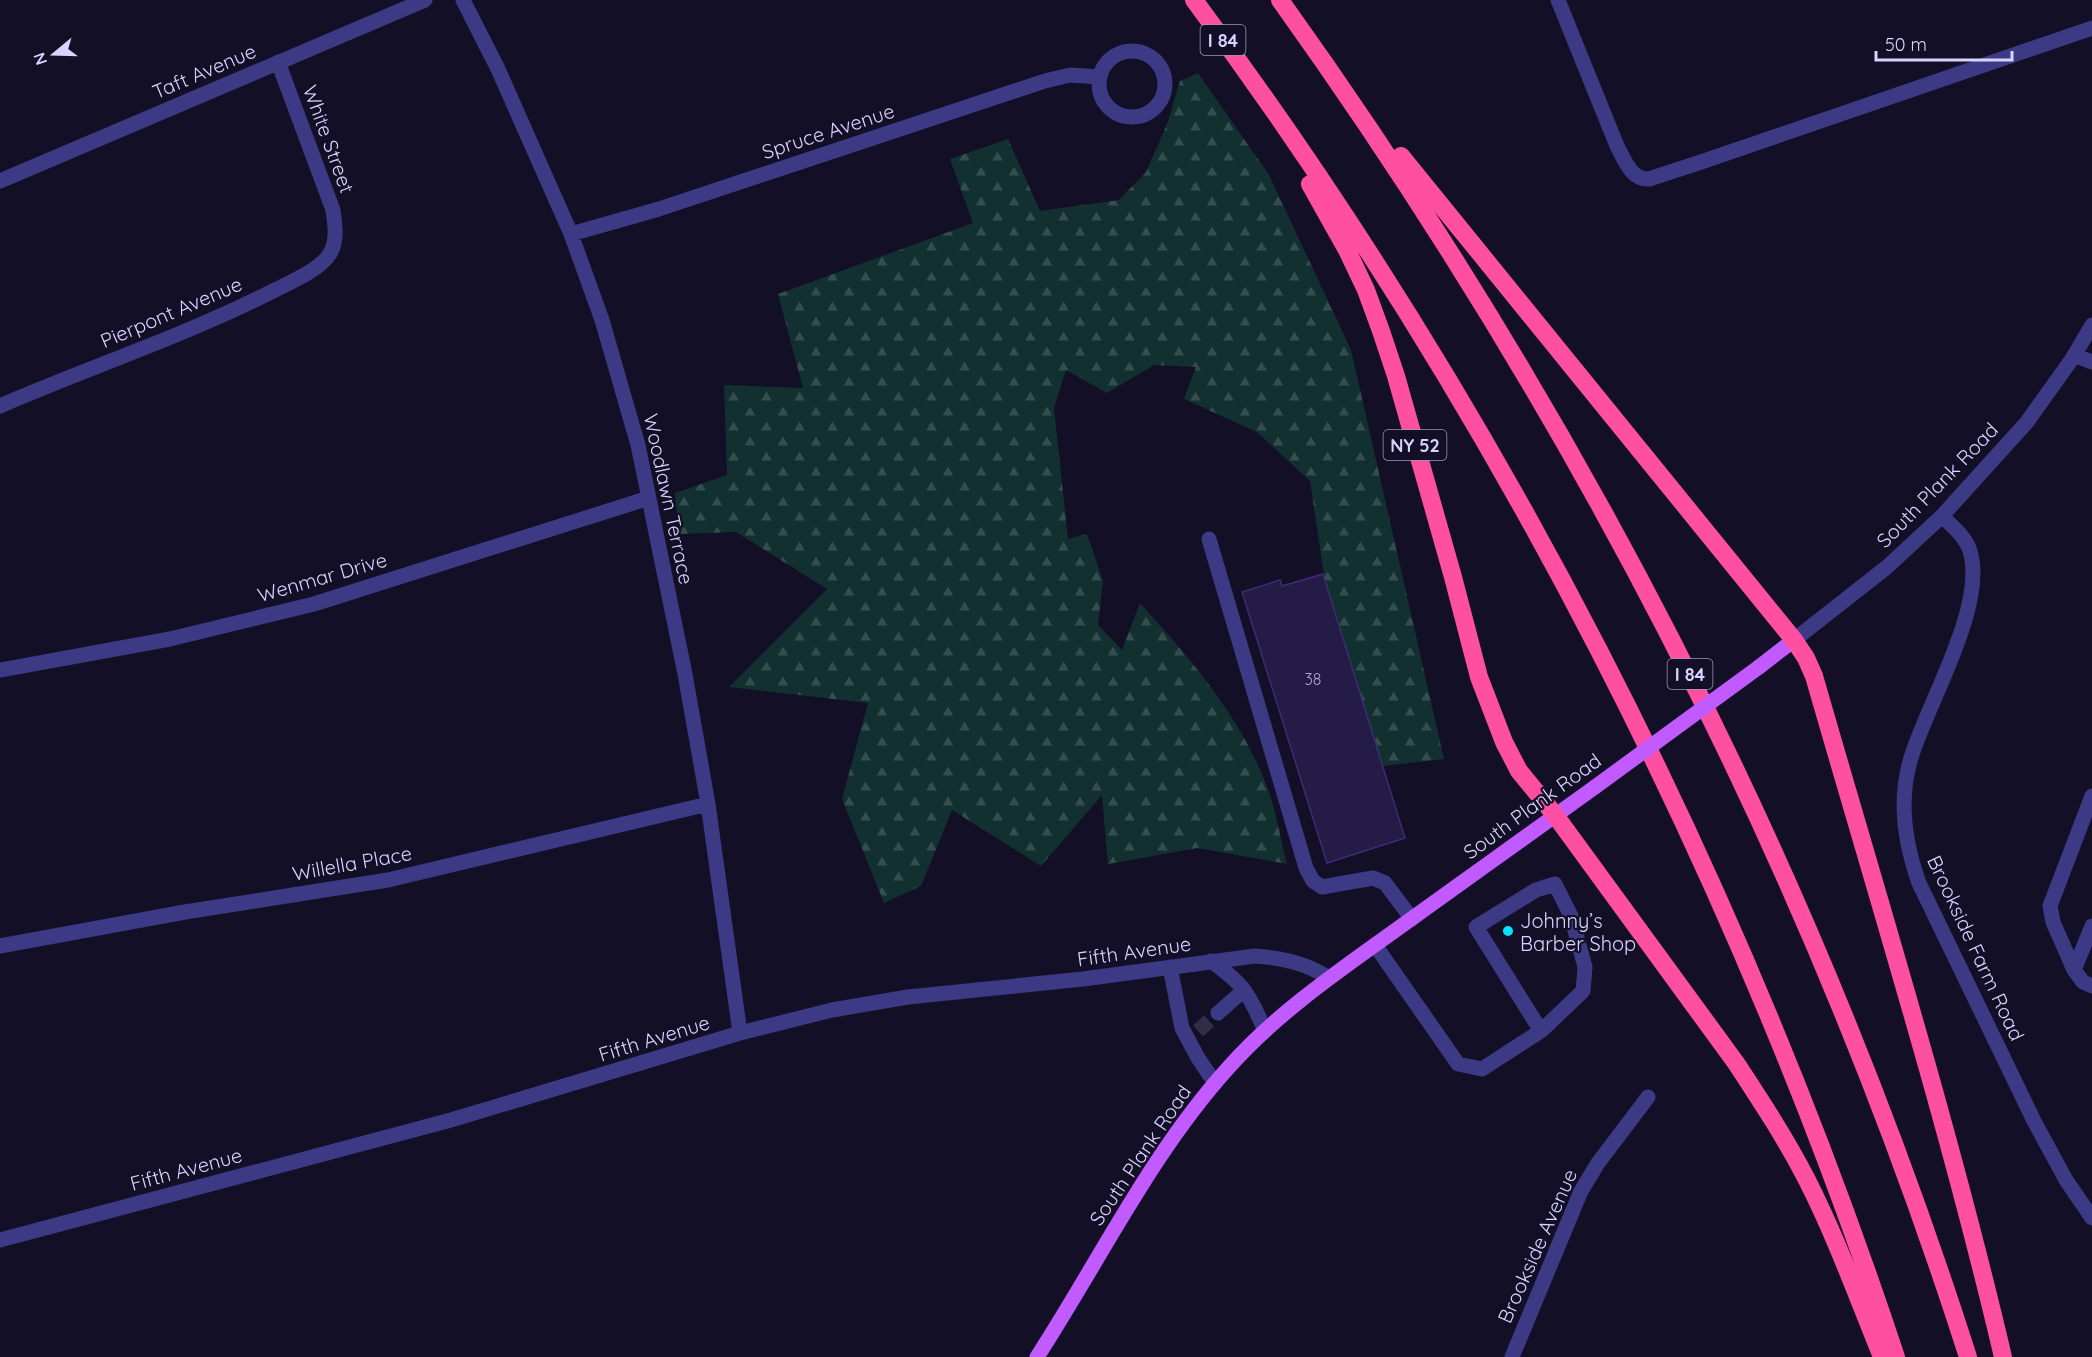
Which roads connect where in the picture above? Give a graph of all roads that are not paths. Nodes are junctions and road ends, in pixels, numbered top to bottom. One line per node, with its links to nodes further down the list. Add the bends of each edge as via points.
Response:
1 (425, 0): 8 (street, Taft Avenue)
2 (464, 0): 13 (street, Woodlawn Terrace)
3 (1194, 0): 10 (highway, I 84)
4 (1280, 0): 7 (highway, I 84)
5 (1558, 0): 6 (street, via 1617,146 1628,166 1643,180)
6 (2092, 27)
7 (1310, 42): 21 (highway); 47 (highway, I 84, via 1482,301 1583,474 1686,667 1758,815 1875,1092)
8 (278, 62): 11 (street, Taft Avenue); 12 (street, White Street, via 333,210)
9 (1100, 77): 9 (street, via 1099,87 1107,106 1125,116 1146,114 1161,99 1164,88 1160,67 1152,58 1132,51 1111,58); 13 (street, Spruce Avenue, via 1070,75 1045,81 659,209)
10 (1253, 81): 25 (highway, NY 52, via 1366,290 1396,376 1486,699 1519,771); 46 (highway, I 84, via 1364,245 1466,410 1563,582 1654,759 1777,1033 1845,1209)
11 (0, 181)
12 (336, 231): 17 (street, Pierpont Avenue, via 328,256 302,276 242,307)
13 (571, 234): 18 (street, Woodlawn Terrace, via 602,320)
14 (2092, 325): 15 (street, South Plank Road)
15 (2074, 355): 16 (street); 19 (street, South Plank Road, via 2027,422)
16 (2092, 362)
17 (0, 406)
18 (649, 498): 22 (street, Wenmar Drive, via 314,604 170,639); 24 (street, Woodlawn Terrace)
19 (1942, 516): 21 (street, South Plank Road, via 1887,567); 41 (street, Brookside Farm Road, via 1970,549 1974,572 1970,601 1952,655 1910,759 1904,803 1910,858 2034,1122)
20 (1209, 539): 26 (street, via 1306,868 1313,881 1322,887 1373,878 1385,883)
21 (1794, 640): 25 (main road, South Plank Road, bridge); 48 (highway, via 1814,676 1933,1081)
22 (0, 670)
23 (2092, 796): 33 (street, via 2050,906 2053,922)
24 (708, 804): 29 (street, Willella Place, via 388,880); 38 (street, Woodlawn Terrace)
25 (1555, 815): 26 (main road, South Plank Road); 45 (highway, via 1736,1063 1784,1139 1825,1219)
26 (1412, 919): 28 (main road, South Plank Road)
27 (2092, 926): 33 (street)
28 (1375, 945): 32 (main road, South Plank Road); 37 (street, via 1458,1064 1482,1068)
29 (0, 946)
30 (1211, 961): 31 (street, Fifth Avenue); 32 (street, Fifth Avenue, via 1278,957 1301,963); 34 (street)
31 (1170, 967): 38 (street, Fifth Avenue, via 872,1003); 39 (street, via 1182,1028 1193,1036)
32 (1329, 978): 36 (main road, South Plank Road)
33 (2083, 979)
34 (1244, 990): 35 (street); 36 (street)
35 (1218, 1013)
36 (1265, 1031): 39 (main road, South Plank Road)
37 (1541, 1031): 37 (street, via 1476,927 1536,890 1555,884 1571,916 1585,968 1582,991)
38 (740, 1034): 42 (street, Fifth Avenue, via 451,1120)
39 (1215, 1083): 43 (main road, South Plank Road, via 1157,1161)
40 (1648, 1097): 44 (street, Brookside Avenue, via 1581,1191)
41 (2092, 1218)
42 (0, 1240)
43 (1037, 1357)
44 (1512, 1357)
45 (1882, 1357)
46 (1896, 1357)
47 (1968, 1357)
48 (2003, 1357)

